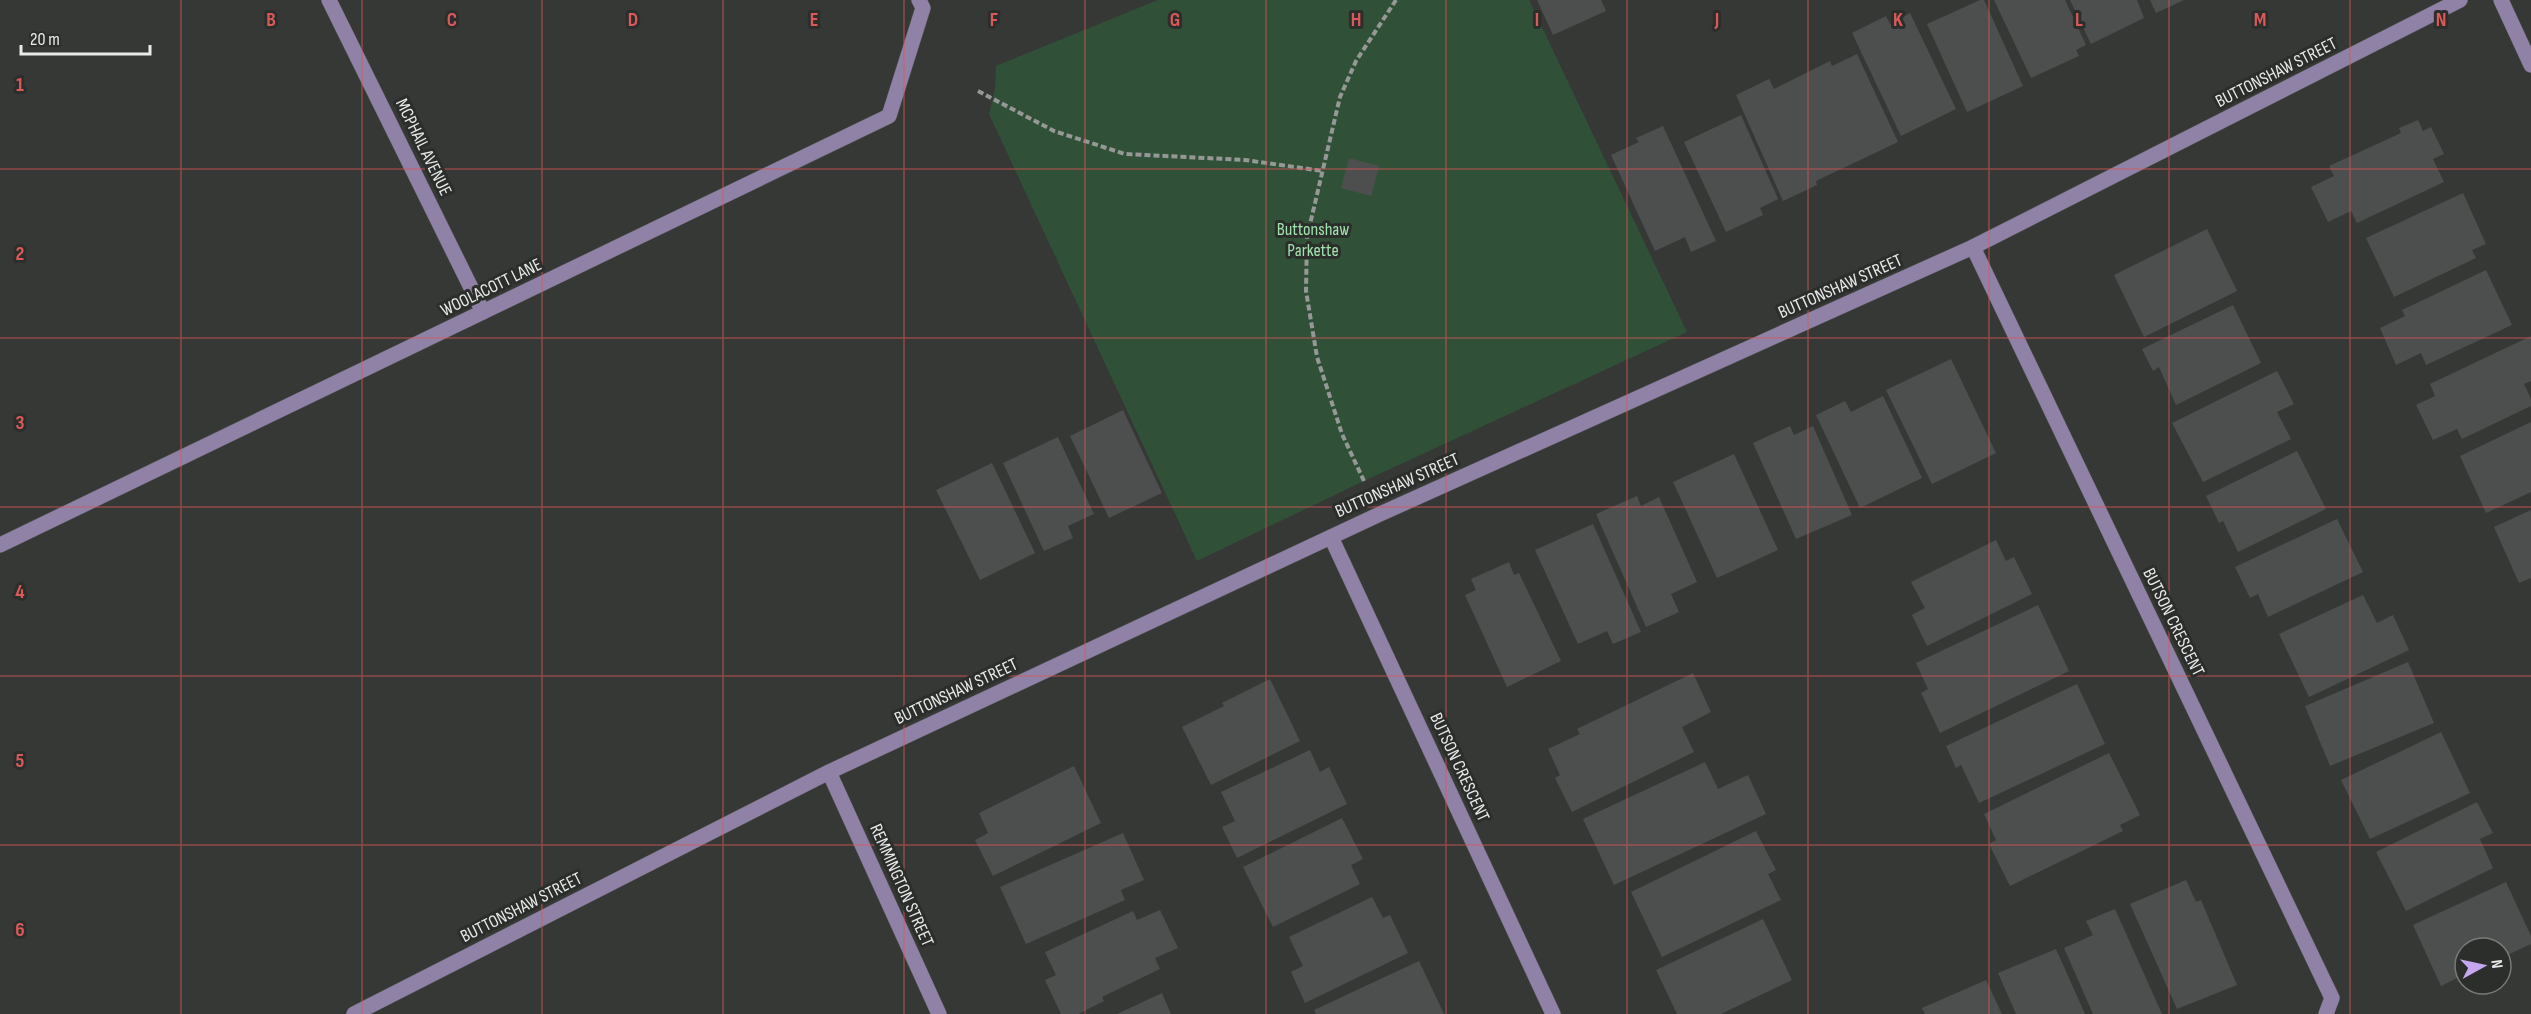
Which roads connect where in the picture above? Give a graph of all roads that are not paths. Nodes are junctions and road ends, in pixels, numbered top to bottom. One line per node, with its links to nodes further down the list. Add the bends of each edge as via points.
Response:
1 (329, 0): 7 (street, MCPHAIL AVENUE)
2 (920, 0): 7 (street, WOOLACOTT LANE, via 923,8 889,116)
3 (2460, 0): 6 (street, BUTTONSHAW STREET)
4 (2501, 0): 5 (street)
5 (2531, 65)
6 (1973, 248): 8 (street, BUTTONSHAW STREET); 14 (street, BUTSON CRESCENT, via 2332,998)
7 (483, 312): 9 (street, WOOLACOTT LANE)
8 (1331, 537): 10 (street, BUTTONSHAW STREET); 13 (street, BUTSON CRESCENT)
9 (0, 545)
10 (829, 772): 11 (street, BUTTONSHAW STREET); 12 (street, REMMINGTON STREET)
11 (354, 1014)
12 (939, 1014)
13 (1554, 1014)
14 (2326, 1014)

